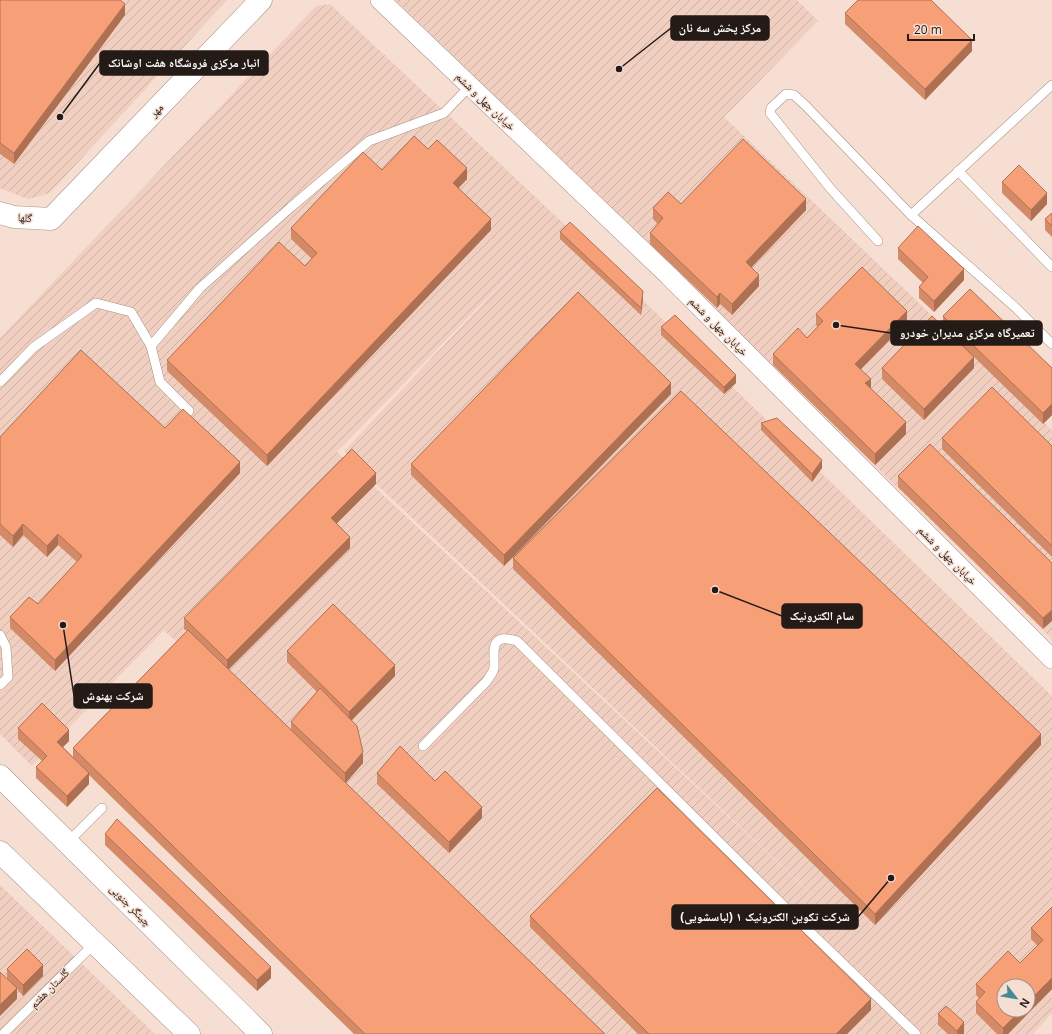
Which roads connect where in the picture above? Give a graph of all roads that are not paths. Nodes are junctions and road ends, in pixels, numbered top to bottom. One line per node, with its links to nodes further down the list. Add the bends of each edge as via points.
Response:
1 (261, 0): 8 (main road, مهر)
2 (380, 0): 4 (street, خیابان چهل و ششم)
3 (1052, 85): 5 (lane)
4 (470, 86): 12 (lane, via 444,112 370,141 290,207 200,288); 16 (street, خیابان چهل و ششم, via 668,275)
5 (958, 171): 7 (lane); 10 (lane)
6 (0, 212): 8 (main road, گلها, via 14,217)
7 (911, 215): 9 (lane, via 794,95 786,94 778,100 770,113 830,188); 11 (lane, via 1017,309)
8 (51, 219)
9 (878, 241)
10 (1052, 267)
11 (1052, 344)
12 (151, 346): 13 (lane, via 131,312 96,303 34,346); 14 (lane, via 160,382)
13 (0, 382)
14 (189, 412)
15 (0, 635): 17 (lane, via 6,647 8,676)
16 (1052, 659)
17 (0, 685)
18 (423, 746): 27 (lane, via 486,682 494,670 492,650 496,643 510,638 517,641)
19 (0, 776): 21 (main road, چیتگر جنوبی)
20 (102, 808): 21 (lane)
21 (67, 843): 26 (main road, چیتگر جنوبی)
22 (0, 852): 23 (main road)
23 (95, 943): 24 (lane, گلستان هفتم); 25 (main road)
24 (4, 1034)
25 (189, 1034)
26 (261, 1034)
27 (916, 1034)

